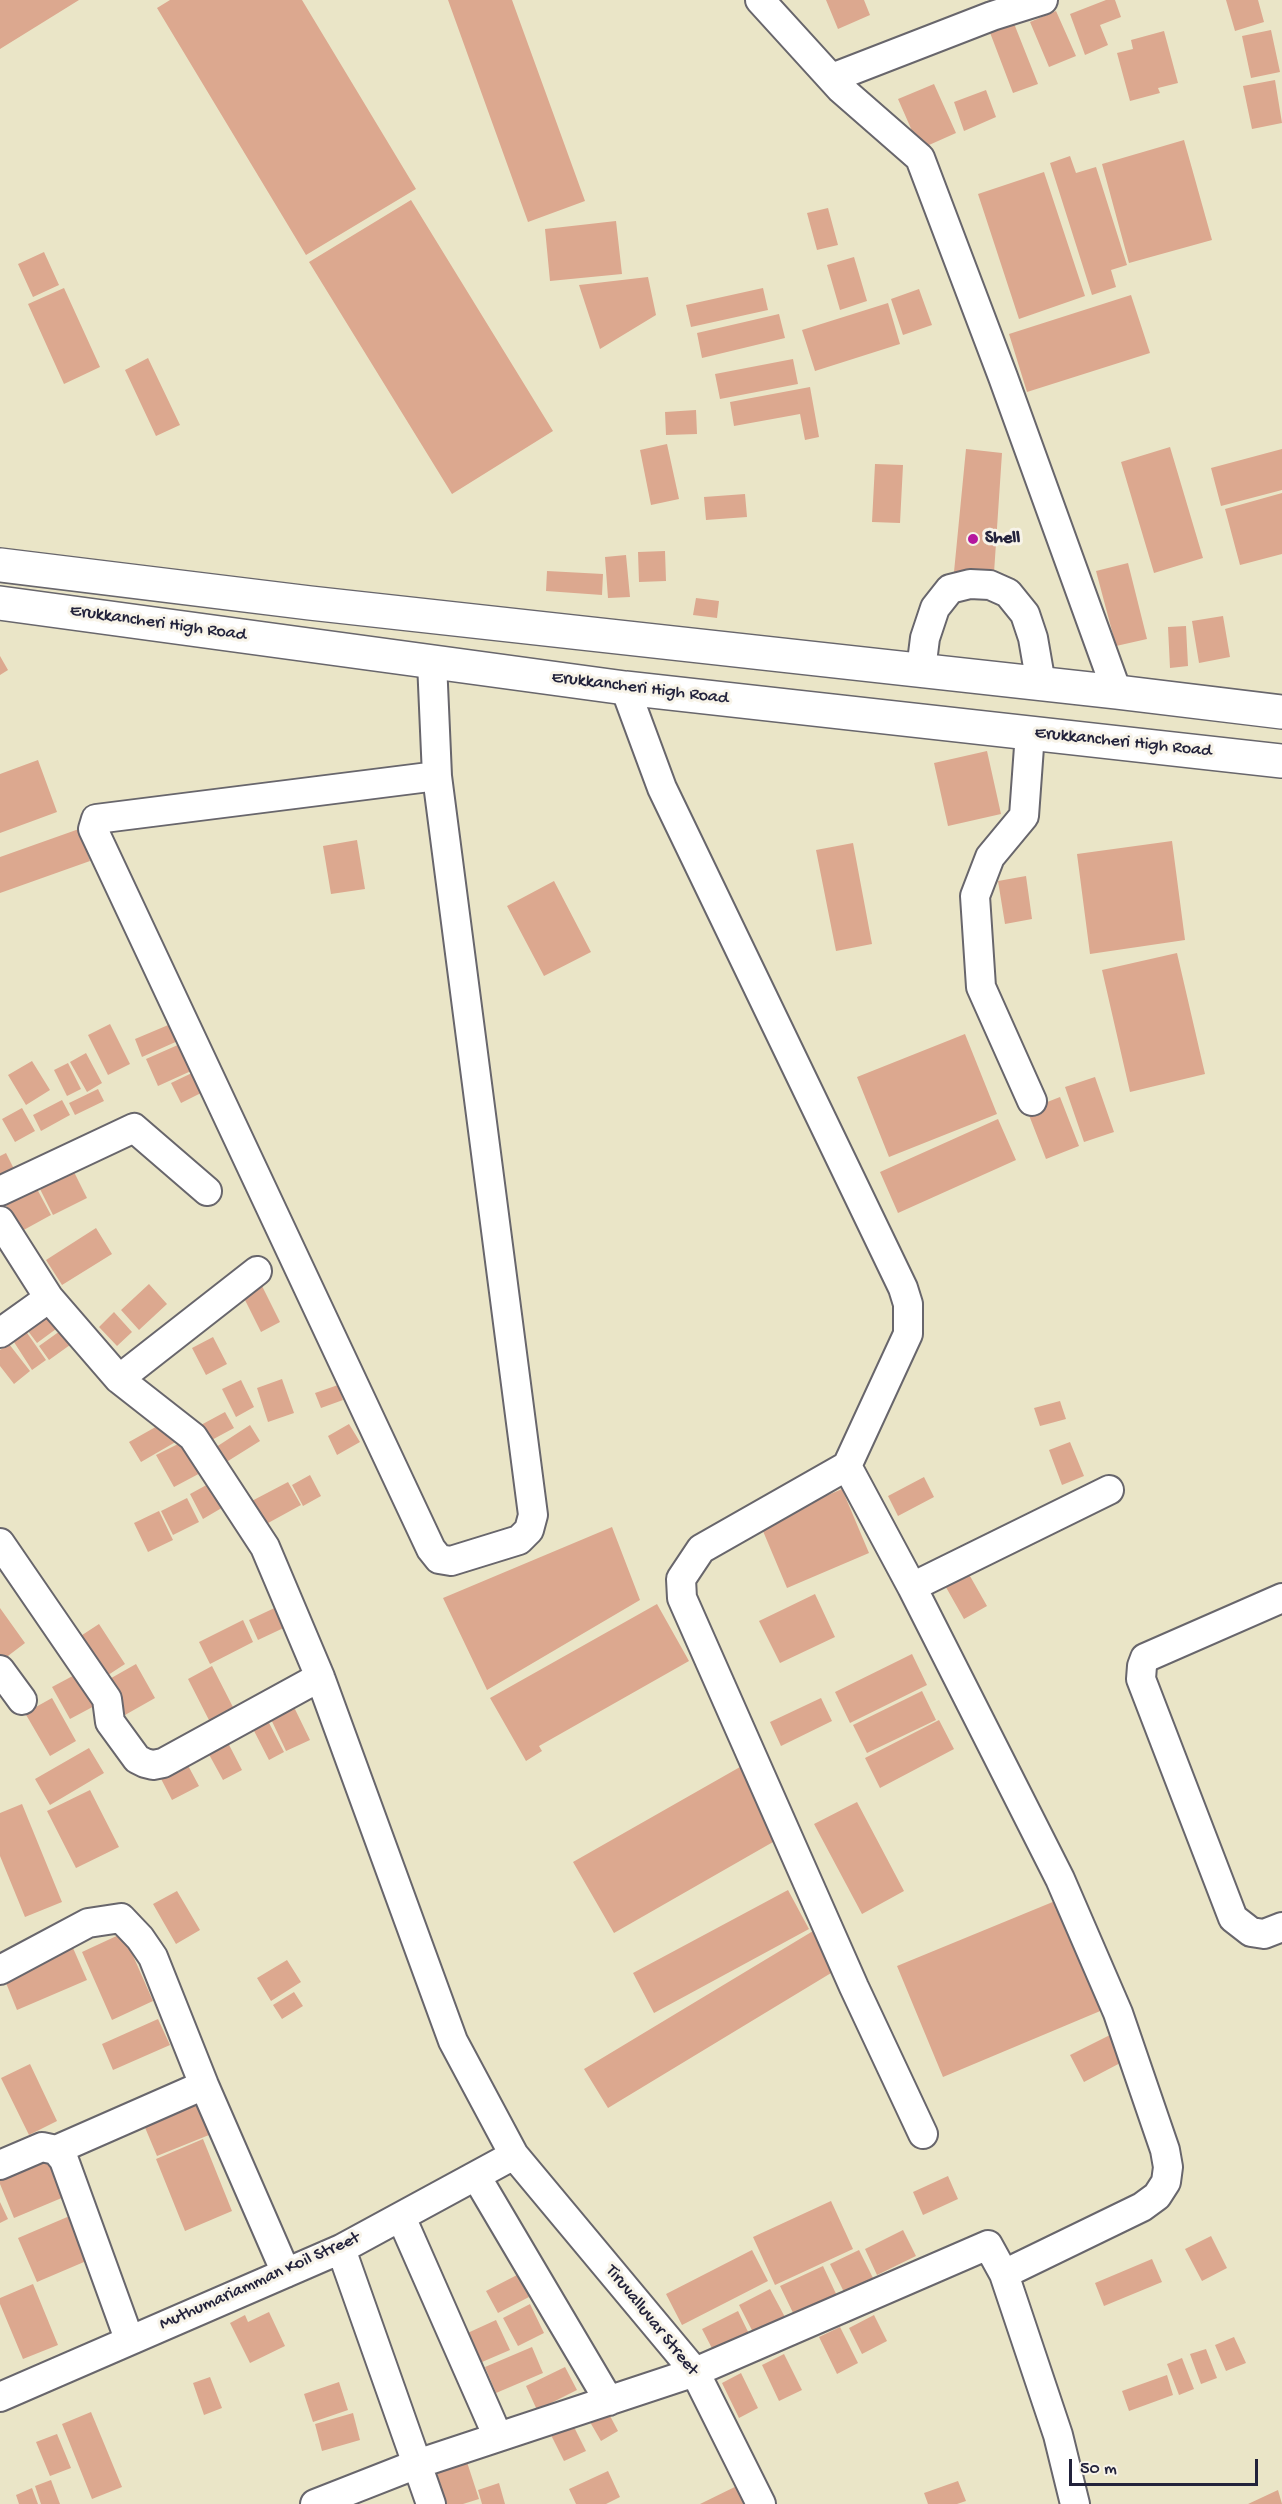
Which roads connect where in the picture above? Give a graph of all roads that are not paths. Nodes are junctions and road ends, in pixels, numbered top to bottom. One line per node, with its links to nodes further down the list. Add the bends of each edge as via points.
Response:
1 (760, 0): 3 (street)
2 (1043, 0): 3 (street)
3 (832, 78): 12 (street, via 920,158)
4 (0, 565): 6 (main road)
5 (0, 603): 7 (main road, Erukkancheri High Road)
6 (310, 603): 7 (main road); 9 (main road)
7 (302, 644): 8 (main road, Erukkancheri High Road)
8 (432, 662): 11 (main road, Erukkancheri High Road); 16 (street)
9 (921, 670): 10 (main road); 10 (street, via 925,638 935,608 951,589 970,584 990,585 1008,593 1025,614)
10 (1041, 684): 12 (main road)
11 (625, 688): 14 (main road, Erukkancheri High Road); 25 (street, via 662,788 908,1304 908,1334)
12 (1117, 692): 13 (main road)
13 (1282, 712)
14 (1030, 733): 15 (main road, Erukkancheri High Road); 17 (street, via 1024,816 990,857 975,896 981,987)
15 (1282, 761)
16 (437, 776): 16 (street, via 533,1515 529,1530 519,1540 451,1561 430,1550 93,829 96,819)
17 (1032, 1101)
18 (0, 1191): 19 (street, via 134,1128)
19 (207, 1191)
20 (0, 1221): 22 (street, Tiruvalluvar Street)
21 (257, 1271): 24 (street)
22 (49, 1298): 23 (street); 24 (street, Tiruvalluvar Street)
23 (0, 1333)
24 (119, 1379): 31 (street, Tiruvalluvar Street, via 193,1437 265,1547)
25 (847, 1466): 28 (street); 36 (street, via 701,1549 681,1579 682,1598)
26 (1108, 1490): 28 (street)
27 (0, 1543): 31 (street, via 107,1700 110,1722 137,1759 145,1763 163,1763)
28 (912, 1587): 44 (street, via 1060,1879 1118,2013 1168,2167 1166,2182 1157,2196 1142,2207)
29 (1282, 1598): 33 (street, via 1145,1658 1142,1666 1142,1679 1233,1918 1251,1932 1264,1934)
30 (0, 1670): 32 (street)
31 (320, 1677): 38 (street, Tiruvalluvar Street, via 453,2041)
32 (22, 1700)
33 (1282, 1927)
34 (0, 1970): 35 (street, via 88,1923 121,1918 153,1957)
35 (204, 2085): 37 (street); 43 (street)
36 (923, 2134)
37 (56, 2150): 39 (street, via 42,2147); 45 (street, via 64,2160)
38 (514, 2155): 40 (street, Muthumariamman Koil Street); 46 (street, Tiruvalluvar Street)
39 (0, 2165)
40 (476, 2176): 41 (street, Muthumariamman Koil Street); 48 (street)
41 (401, 2217): 42 (street, Muthumariamman Koil Street); 49 (street)
42 (341, 2249): 43 (street, Muthumariamman Koil Street); 50 (street)
43 (286, 2273): 45 (street, Muthumariamman Koil Street)
44 (1004, 2274): 46 (street, via 988,2245); 54 (street, via 1058,2435)
45 (129, 2339): 47 (street, Muthumariamman Koil Street)
46 (695, 2372): 48 (street); 53 (street, Tiruvalluvar Street)
47 (0, 2397)
48 (609, 2401): 49 (street)
49 (498, 2437): 50 (street)
50 (417, 2464): 51 (street); 52 (street)
51 (315, 2504)
52 (430, 2504)
53 (761, 2504)
54 (1075, 2504)

